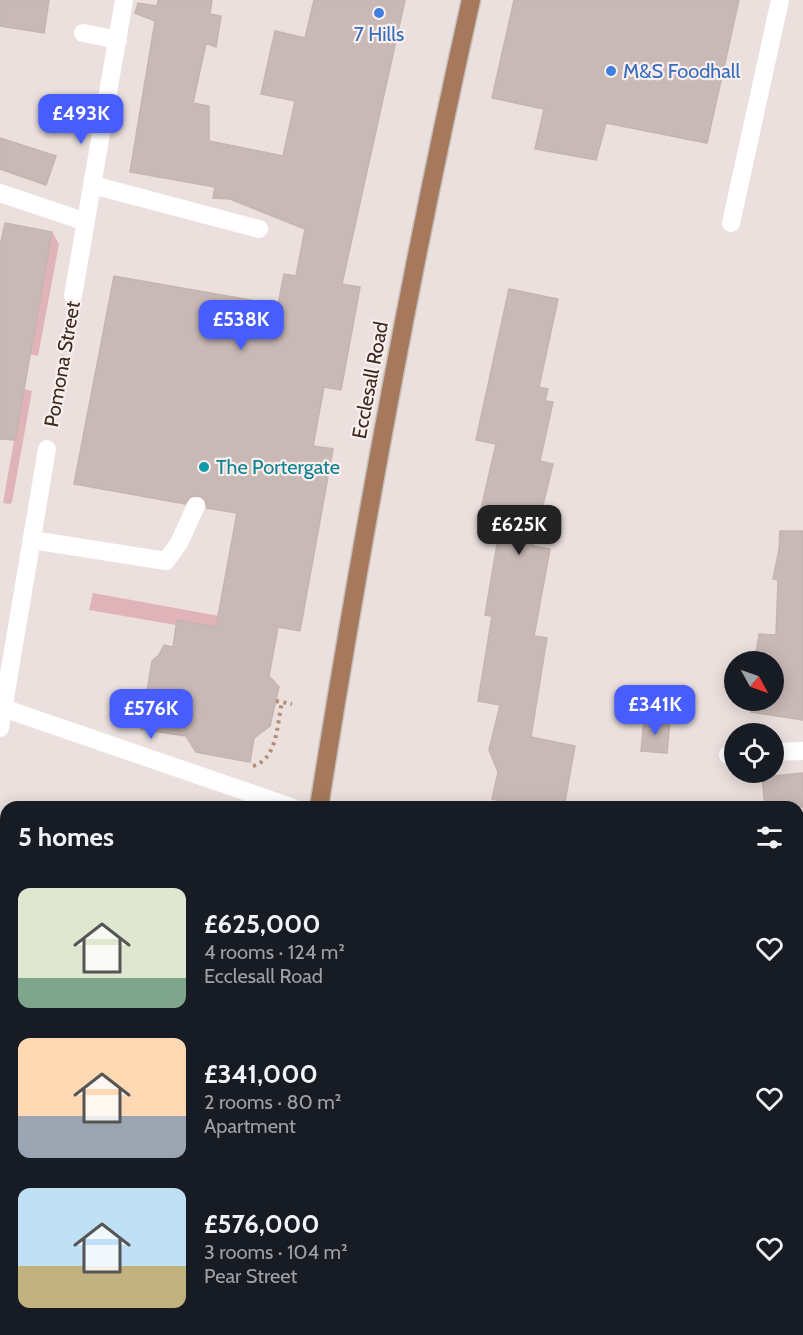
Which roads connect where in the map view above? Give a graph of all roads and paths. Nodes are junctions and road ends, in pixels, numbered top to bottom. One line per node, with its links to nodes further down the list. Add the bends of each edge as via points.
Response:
1 (124, 0): 5 (street, Pomona Street)
2 (471, 0): 24 (main road, Ecclesall Road, via 391,392)
3 (780, 0): 9 (street)
4 (83, 33): 5 (street)
5 (118, 40): 6 (street, Pomona Street)
6 (93, 185): 8 (street, Pomona Street); 10 (street)
7 (0, 193): 8 (street)
8 (87, 222): 11 (street, Pomona Street)
9 (731, 223)
10 (259, 229)
11 (73, 296): 12 (path, Pomona Street)
12 (47, 449): 14 (street, Pomona Street)
13 (196, 506): 14 (street, via 166,561)
14 (32, 540): 18 (street, Pomona Street)
15 (276, 701): 16 (path)
16 (282, 702): 17 (path); 22 (path, via 271,754)
17 (292, 704)
18 (2, 707): 19 (street, Pomona Street); 23 (street)
19 (0, 728)
20 (803, 751): 21 (street)
21 (784, 752)
22 (250, 766)
23 (274, 801)
24 (320, 801)

